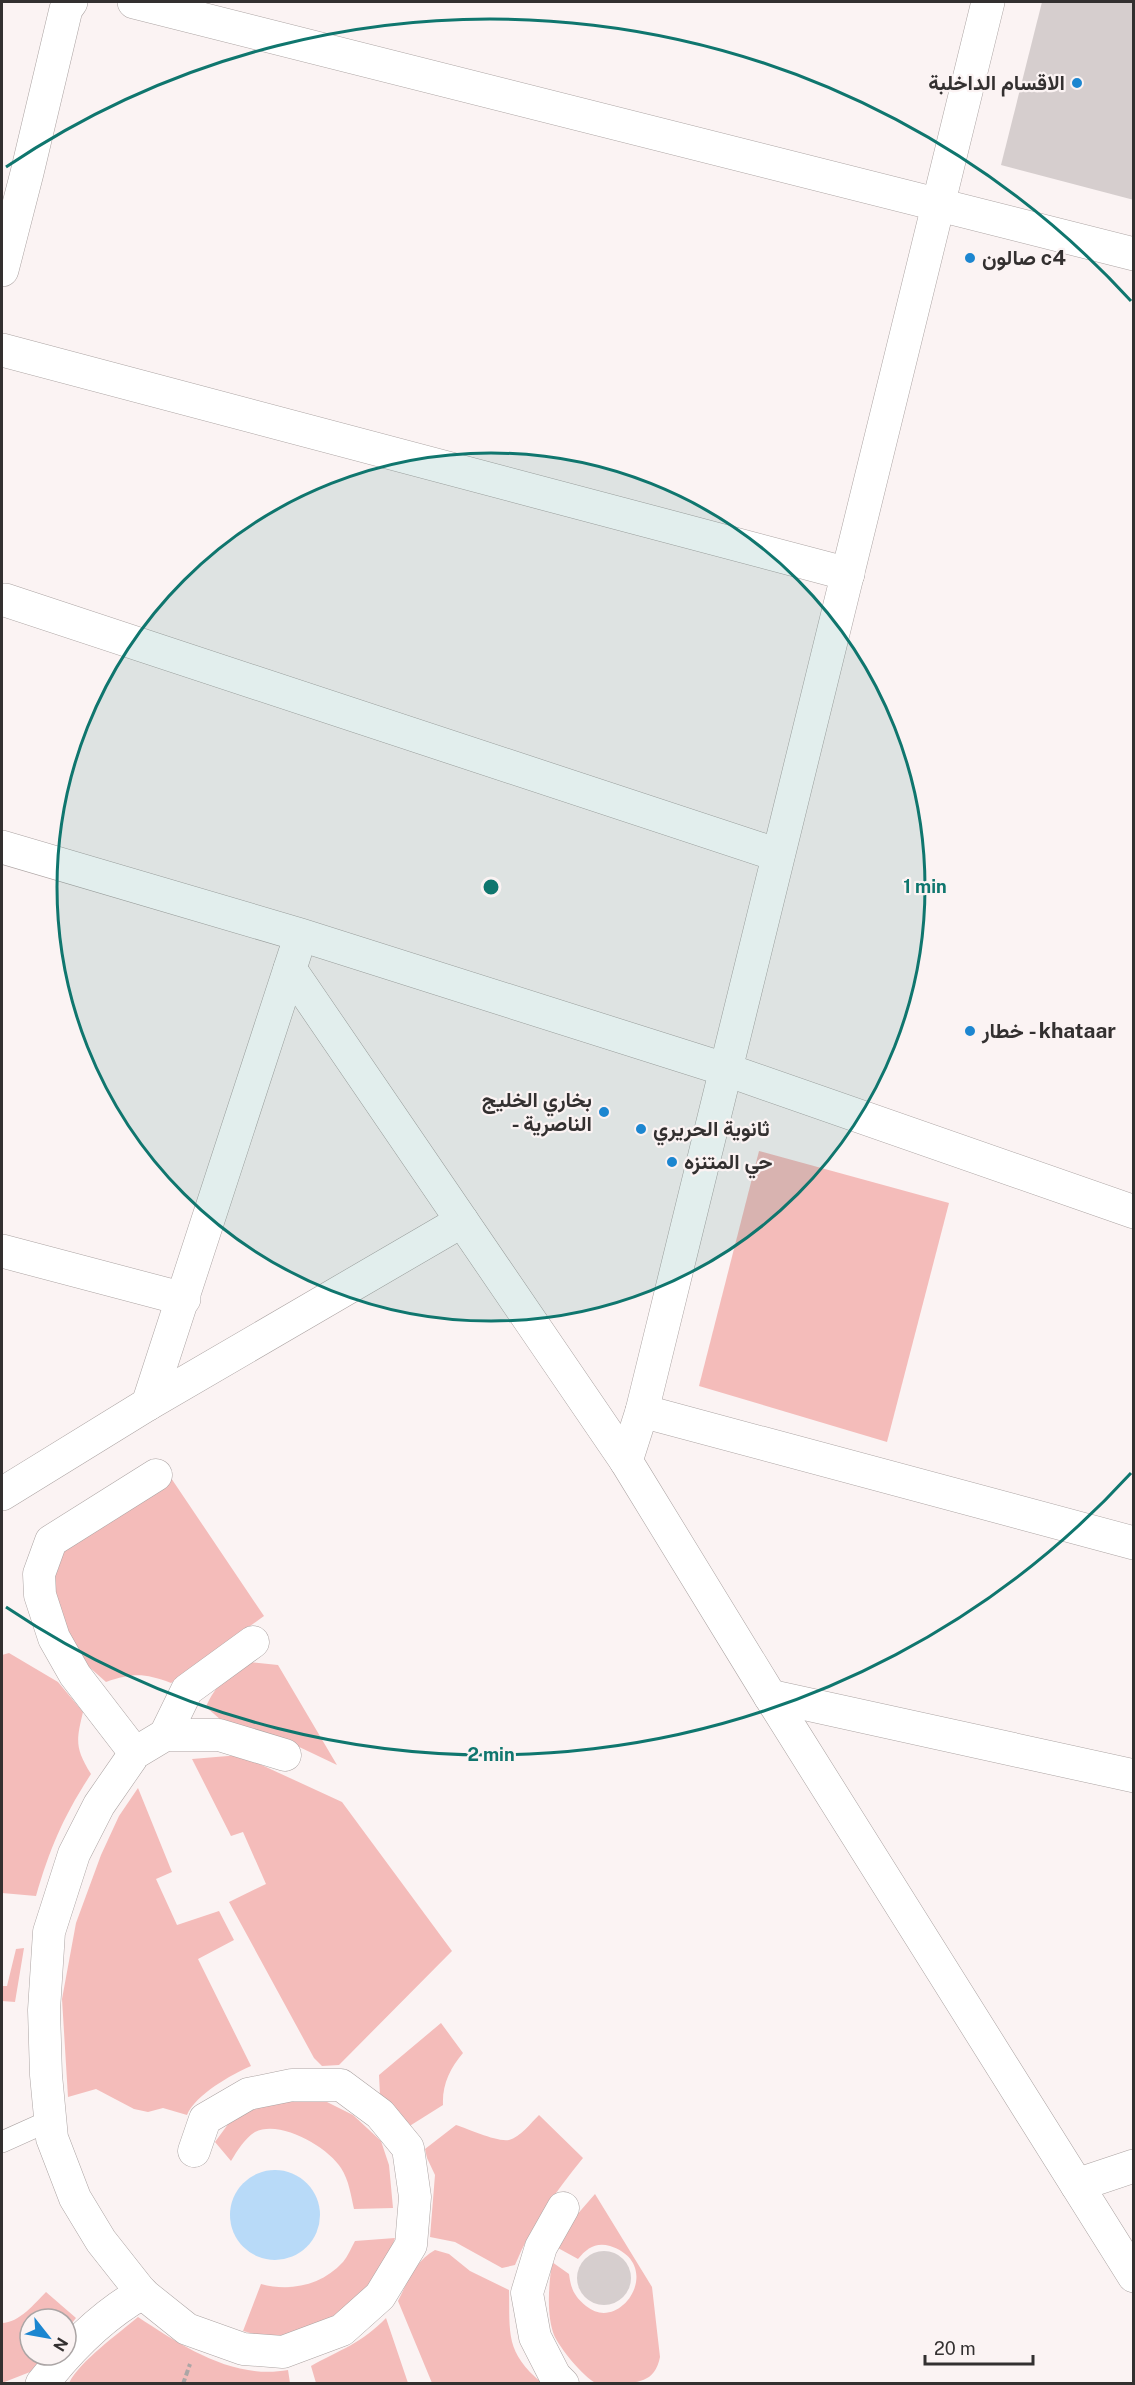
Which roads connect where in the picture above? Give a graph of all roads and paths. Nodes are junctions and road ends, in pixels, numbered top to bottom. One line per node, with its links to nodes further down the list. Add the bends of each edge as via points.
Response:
1 (71, 2): 4 (street)
2 (134, 2): 5 (street)
3 (988, 2): 5 (street)
4 (14, 170): 7 (street)
5 (938, 205): 6 (street); 9 (street)
6 (1134, 254)
7 (2, 270)
8 (2, 350): 9 (street)
9 (848, 574): 12 (street)
10 (5, 600): 12 (street)
11 (2, 847): 13 (street)
12 (778, 855): 15 (street)
13 (301, 935): 14 (street); 15 (street)
14 (290, 969): 17 (street); 19 (street)
15 (727, 1070): 16 (street); 21 (street)
16 (1134, 1212)
17 (462, 1221): 20 (street); 22 (street)
18 (2, 1251): 19 (street)
19 (184, 1299): 20 (street)
20 (148, 1404): 24 (street)
21 (642, 1411): 22 (street); 25 (street)
22 (626, 1461): 27 (street)
23 (156, 1475): 29 (street, via 51,1541 39,1575 40,1595 54,1638 75,1675)
24 (2, 1494)
25 (1134, 1543)
26 (253, 1642): 28 (street, via 187,1690)
27 (770, 1696): 31 (street); 36 (street)
28 (165, 1735): 29 (street); 30 (street, via 219,1735)
29 (135, 1753): 32 (street, via 99,1805 74,1854 49,1932 44,2010)
30 (285, 1755)
31 (1134, 1776)
32 (51, 2120): 33 (lane); 39 (street, via 52,2138 75,2198 101,2241)
33 (2, 2142)
34 (194, 2151): 39 (street, via 205,2119 248,2094 292,2085 341,2085 380,2114 408,2148 416,2197 411,2245 380,2296 342,2330 283,2352 243,2349 186,2329)
35 (1134, 2166): 36 (street)
36 (1077, 2185): 38 (street)
37 (563, 2208): 41 (street, via 541,2247 526,2293 535,2337)
38 (1134, 2276)
39 (142, 2293): 40 (street, via 119,2306 84,2336)
40 (42, 2384)
41 (563, 2384)

